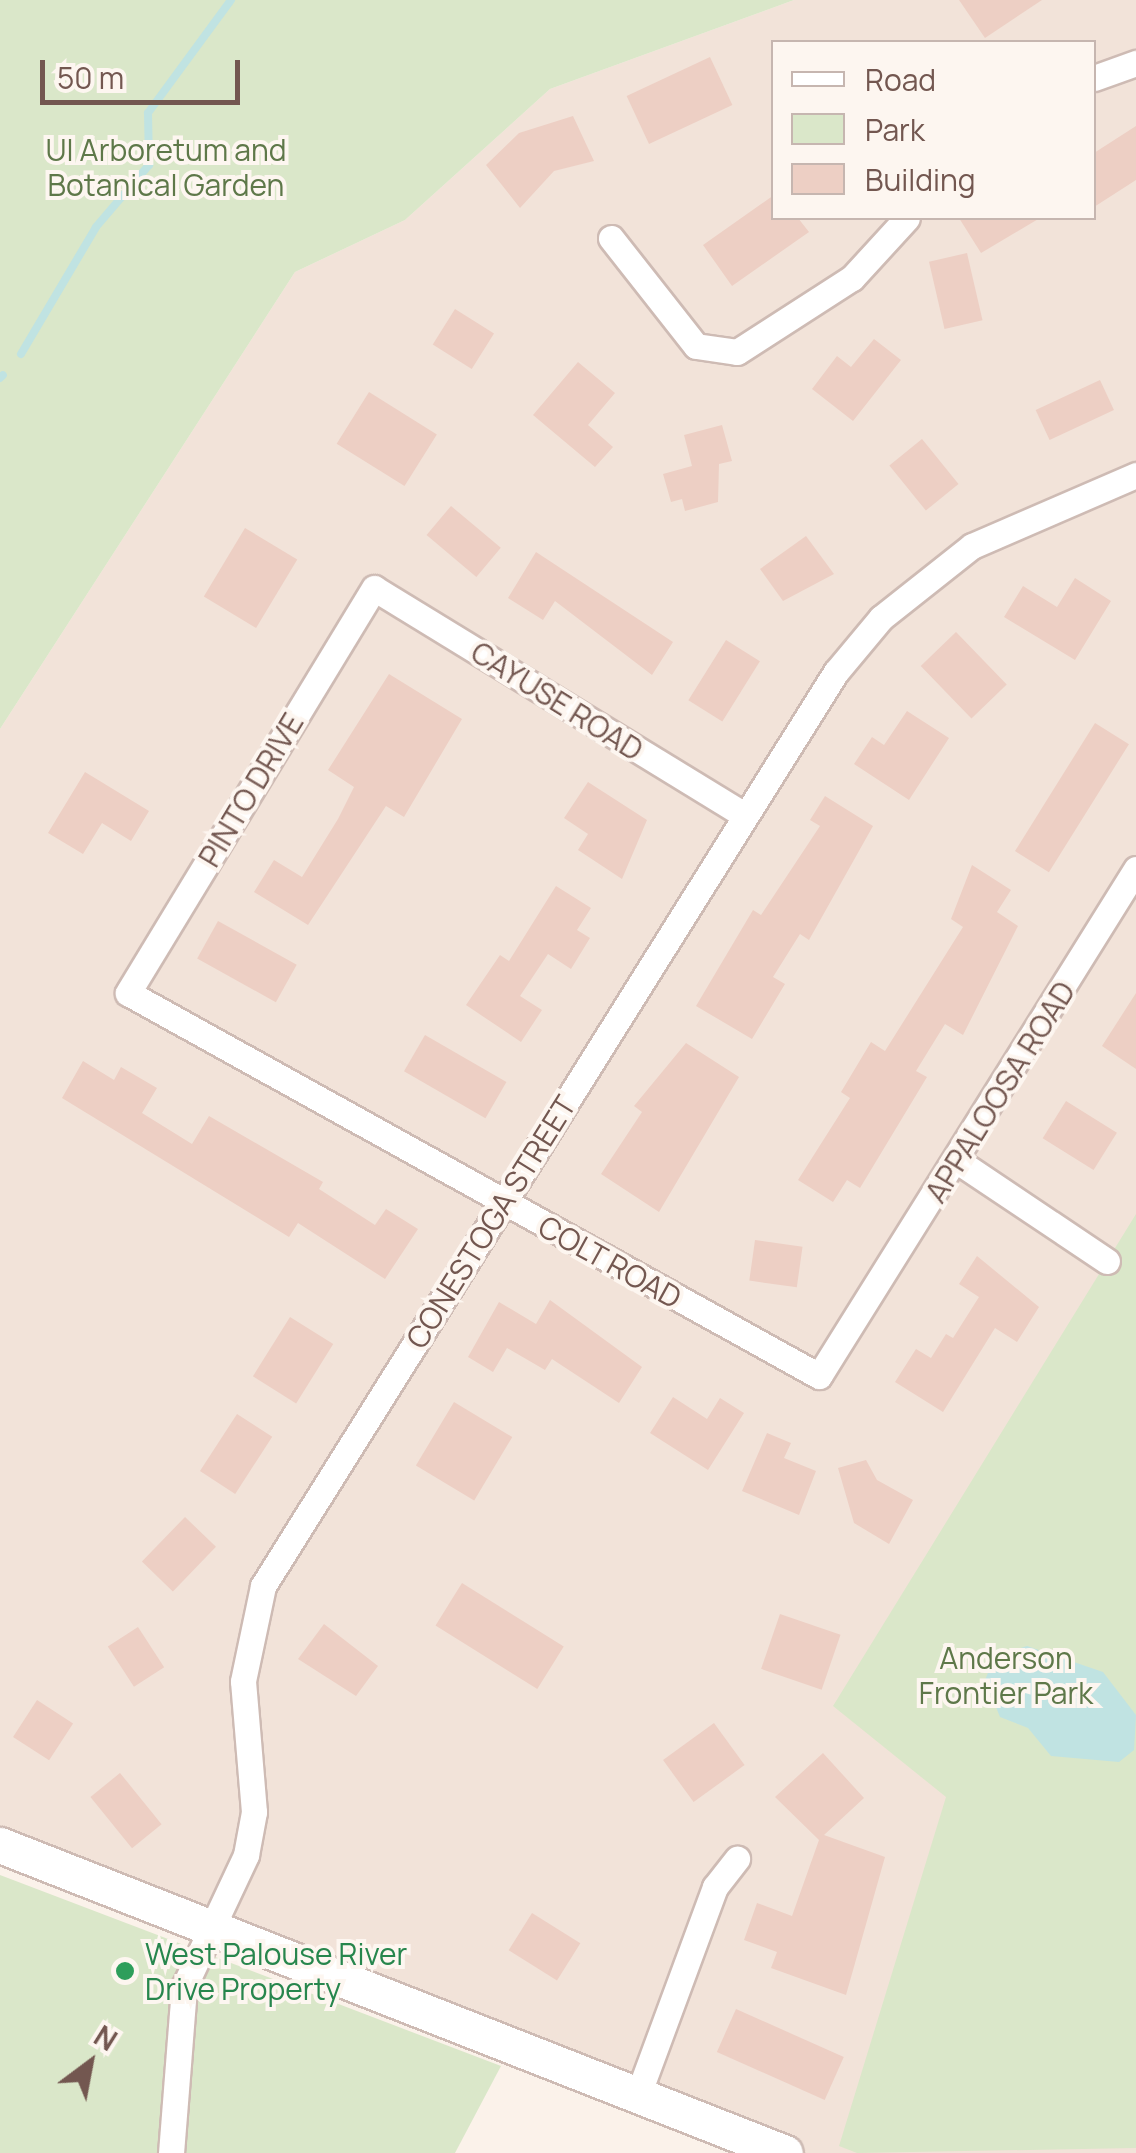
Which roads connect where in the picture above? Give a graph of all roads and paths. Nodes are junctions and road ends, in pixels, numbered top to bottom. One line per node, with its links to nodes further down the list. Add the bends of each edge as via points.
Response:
1 (1136, 63): 2 (street)
2 (1096, 77)
3 (905, 220): 4 (street, via 852,278 736,352 696,346)
4 (611, 238)
5 (1136, 474): 7 (street, CONESTOGA STREET, via 972,546 916,586 836,672)
6 (374, 588): 7 (street, CAYUSE ROAD); 9 (street, PINTO DRIVE)
7 (741, 814): 11 (street, CONESTOGA STREET)
8 (1136, 869): 10 (street, APPALOOSA ROAD)
9 (128, 992): 11 (street, COLT ROAD)
10 (959, 1162): 12 (street); 13 (street, APPALOOSA ROAD)
11 (503, 1204): 13 (street, COLT ROAD, via 820,1376); 16 (street, CONESTOGA STREET, via 263,1586 243,1681 254,1812 246,1855)
12 (1107, 1261)
13 (860, 1314)
14 (0, 1845): 16 (street)
15 (738, 1860): 17 (street, via 716,1887)
16 (210, 1928): 17 (street); 18 (street, CONESTOGA STREET, via 184,1987)
17 (638, 2095): 19 (street)
18 (172, 2153)
19 (785, 2153)

